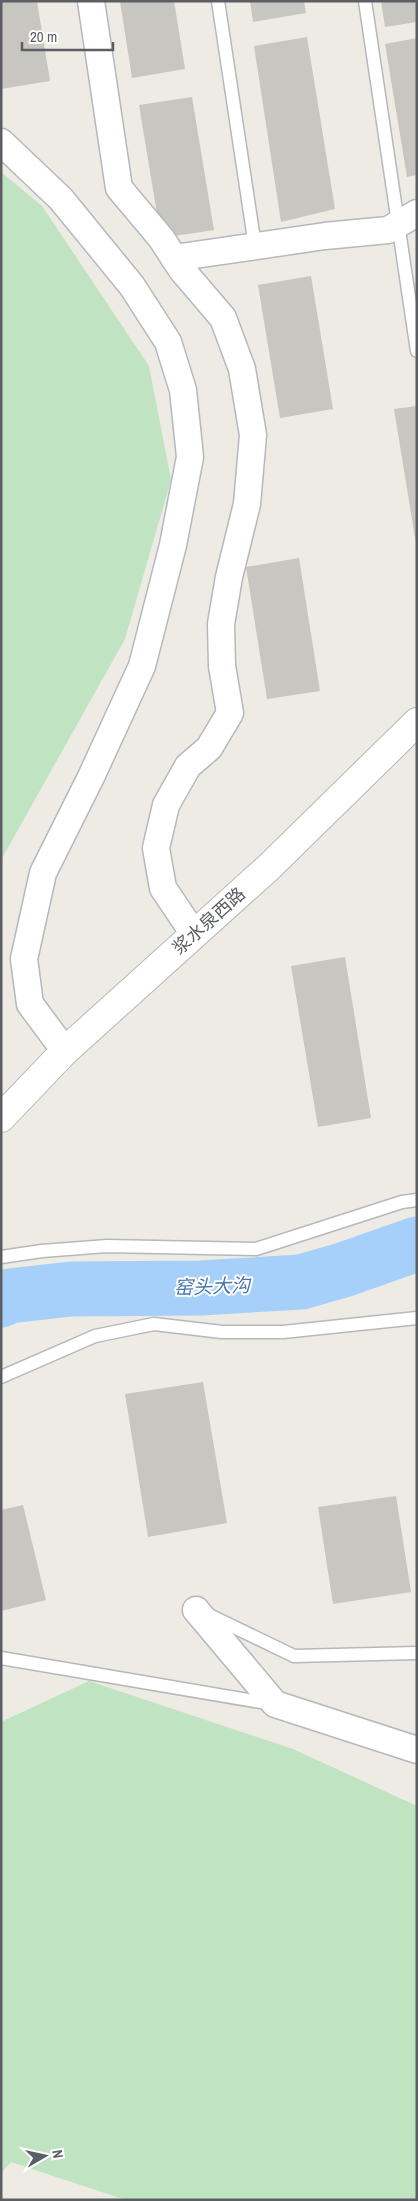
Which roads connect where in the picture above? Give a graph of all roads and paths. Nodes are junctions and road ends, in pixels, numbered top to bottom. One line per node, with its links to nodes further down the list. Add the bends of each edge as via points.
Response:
1 (91, 1): 7 (street, via 119,188)
2 (218, 1): 6 (lane)
3 (365, 1): 5 (lane)
4 (1, 142): 11 (street, via 61,199 132,286 168,342 183,390 190,456 173,545 142,666 43,873 24,959 30,1004)
5 (407, 219): 6 (street, via 388,230); 8 (lane)
6 (255, 246): 7 (street)
7 (174, 258): 10 (street, via 223,318 242,369 252,435 247,504 229,577 222,624 222,666 230,713 209,748 188,766 166,805 156,848 162,888)
8 (417, 351)
9 (417, 722): 10 (street, 浆水泉西路, via 269,867)
10 (194, 934): 11 (street, 浆水泉西路)
11 (65, 1051): 12 (street, 浆水泉西路)
12 (1, 1118)
13 (417, 1200): 14 (lane, via 256,1249 107,1246)
14 (1, 1257)
15 (417, 1318): 16 (lane, via 283,1332 222,1332 154,1324 95,1336)
16 (1, 1377)
17 (196, 1610): 18 (lane, via 294,1656); 20 (street)
18 (417, 1654)
19 (1, 1658): 20 (lane)
20 (275, 1704): 21 (street)
21 (417, 1750)

